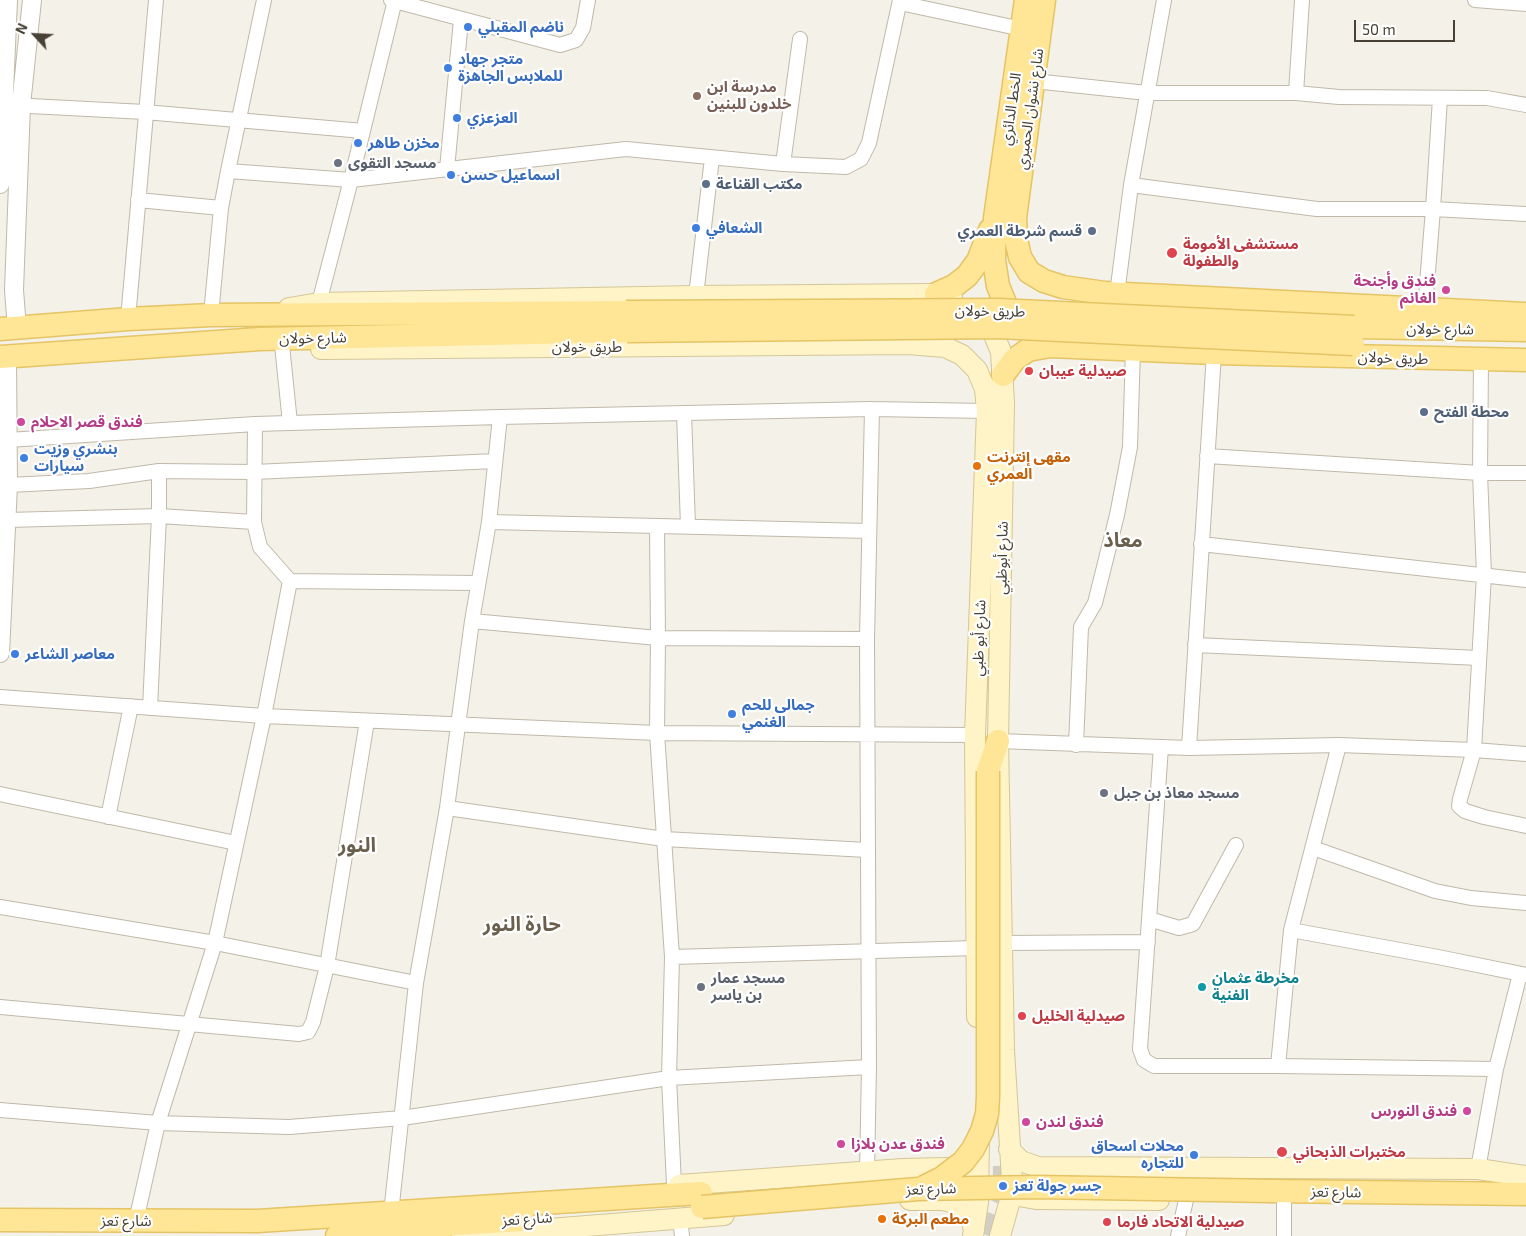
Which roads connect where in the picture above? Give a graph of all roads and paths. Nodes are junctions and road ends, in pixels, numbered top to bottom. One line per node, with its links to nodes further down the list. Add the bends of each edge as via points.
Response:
1 (8, 0): 21 (street)
2 (32, 0): 22 (street)
3 (156, 0): 24 (street)
4 (264, 0): 25 (street)
5 (394, 0): 14 (street); 26 (street)
6 (588, 0): 14 (street, via 583,28 576,40 560,45)
7 (1026, 0): 15 (main road, الخط الدائري)
8 (1044, 0): 17 (main road, شارع نشوان الحميري)
9 (1164, 0): 18 (street)
10 (1302, 0): 19 (street)
11 (1475, 0): 13 (street)
12 (900, 1): 15 (street); 28 (street, via 869,143 861,159 846,167)
13 (1526, 4)
14 (461, 20): 29 (street)
15 (1022, 29): 38 (main road, الخط الدائري)
16 (800, 39): 28 (street)
17 (1034, 81): 18 (street); 38 (main road, شارع نشوان الحميري)
18 (1147, 93): 19 (street); 33 (street)
19 (1296, 93): 20 (street, via 1339,97)
20 (1440, 98): 23 (street, via 1488,98); 36 (street)
21 (2, 105): 22 (street); 32 (street)
22 (21, 105): 24 (street); 50 (street, via 14,290)
23 (1526, 105)
24 (145, 112): 25 (street); 34 (street)
25 (239, 120): 26 (street); 30 (street)
26 (363, 131): 31 (street)
27 (712, 158): 28 (street); 29 (street, via 626,149); 42 (street)
28 (783, 164)
29 (447, 169): 31 (street)
30 (228, 171): 31 (street); 35 (street)
31 (351, 180): 43 (street)
32 (0, 184)
33 (1131, 185): 36 (street, via 1317,209); 41 (street)
34 (138, 200): 35 (street); 48 (street)
35 (221, 208): 47 (street)
36 (1434, 210): 37 (street); 44 (street)
37 (1526, 214)
38 (1005, 218): 40 (main road, via 967,276); 41 (main road, via 1016,239 1020,258 1029,272 1044,281); 56 (main road, via 994,260 998,286 1010,315 1028,335)
39 (910, 294): 40 (main road, طريق خولان); 42 (main road, طريق خولان); 54 (main road)
40 (936, 294): 65 (main road, طريق خولان, via 958,300 977,312 992,330 1001,352)
41 (1111, 294): 44 (main road); 59 (main road)
42 (696, 296): 43 (main road, طريق خولان)
43 (319, 303): 45 (main road, طريق خولان)
44 (1425, 309): 46 (main road)
45 (260, 314): 47 (main road, شارع خولان); 49 (main road, شارع خولان)
46 (1526, 314)
47 (211, 315): 48 (main road, شارع خولان)
48 (128, 319): 50 (main road, شارع خولان)
49 (626, 322): 52 (main road, طريق خولان, bridge); 53 (main road, شارع خولان)
50 (9, 329)
51 (1526, 330): 52 (main road, شارع خولان)
52 (1354, 336): 58 (main road, شارع خولان)
53 (260, 340): 55 (main road, طريق خولان); 62 (main road, شارع خولان)
54 (908, 344): 55 (main road, طريق خولان, via 314,349); 57 (main road, طريق خولان)
55 (282, 345): 70 (street)
56 (1050, 346): 59 (main road, طريق خولان); 65 (main road, via 1028,350 1014,360)
57 (945, 347): 67 (main road, شارع أبو ظبي, via 962,355 977,370 985,389)
58 (1526, 347)
59 (1103, 348): 60 (main road, طريق خولان)
60 (1133, 349): 61 (main road, طريق خولان); 109 (street, via 1130,447 1096,603 1081,627)
61 (1214, 353): 63 (main road, طريق خولان); 74 (street)
62 (3, 357): 73 (street)
63 (1481, 360): 64 (main road, طريق خولان); 78 (street)
64 (1526, 360)
65 (1003, 375): 72 (main road, شارع أبوظبي)
66 (872, 409): 67 (street); 68 (street); 87 (street)
67 (987, 411): 72 (main road, شارع أبو ظبي)
68 (684, 413): 69 (street); 86 (street)
69 (500, 417): 70 (street); 75 (street)
70 (290, 423): 71 (street)
71 (255, 424): 73 (street); 77 (street)
72 (995, 436): 107 (main road, شارع أبو ظبي); 108 (main road, شارع أبوظبي)
73 (8, 440): 80 (street)
74 (1206, 456): 78 (street); 88 (street)
75 (496, 461): 77 (street); 84 (street)
76 (159, 471): 77 (street); 80 (street); 81 (street)
77 (254, 472): 83 (street)
78 (1480, 473): 79 (street); 89 (street)
79 (1526, 473)
80 (8, 485): 82 (street)
81 (159, 516): 82 (street); 83 (street); 101 (street)
82 (7, 520): 97 (street)
83 (254, 522): 91 (street, via 260,547)
84 (489, 522): 85 (street); 92 (street)
85 (657, 526): 86 (street); 94 (street)
86 (688, 526): 87 (street)
87 (869, 531): 95 (street)
88 (1201, 544): 89 (street); 96 (street)
89 (1484, 575): 90 (street); 98 (street)
90 (1526, 580)
91 (290, 581): 92 (street); 102 (street)
92 (478, 583): 93 (street)
93 (472, 621): 94 (street); 104 (street)
94 (658, 638): 95 (street); 106 (street)
95 (867, 639): 105 (street)
96 (1195, 645): 98 (street); 112 (street)
97 (0, 653)
98 (1479, 658): 113 (street)
99 (0, 697): 100 (street)
100 (131, 706): 101 (street); 117 (street)
101 (150, 708): 102 (street)
102 (264, 716): 103 (street); 120 (street)
103 (367, 721): 104 (street); 134 (street)
104 (458, 725): 106 (street); 116 (street)
105 (867, 733): 106 (street); 107 (street); 123 (street)
106 (657, 734): 119 (street)
107 (975, 735): 131 (main road, شارع أبو ظبي)
108 (998, 741): 109 (street); 130 (main road, شارع أبوظبي); 160 (main road, bridge, via 988,771 987,1114 982,1131 963,1162 942,1178)
109 (1076, 745): 111 (street)
110 (1339, 745): 112 (street); 113 (street); 122 (street)
111 (1161, 747): 112 (street); 126 (street)
112 (1189, 748)
113 (1474, 750): 114 (street); 118 (street, via 1459,806 1484,817)
114 (1526, 754)
115 (0, 794): 117 (street)
116 (447, 808): 119 (street); 136 (street)
117 (108, 817): 120 (street)
118 (1526, 826)
119 (664, 839): 123 (street); 133 (street)
120 (236, 843): 129 (street)
121 (1236, 845): 126 (street, via 1193,924 1179,928)
122 (1313, 848): 124 (street, via 1436,891); 127 (street)
123 (867, 850): 132 (street)
124 (1526, 903)
125 (0, 907): 129 (street)
126 (1150, 919): 128 (street)
127 (1291, 930): 135 (street); 141 (street)
128 (1148, 942): 130 (street); 141 (street, via 1140,1049 1144,1060 1154,1066)
129 (215, 943): 134 (street); 138 (street)
130 (1002, 943): 139 (main road, شارع أبوظبي)
131 (976, 948): 132 (street); 140 (main road, شارع أبو ظبي)
132 (868, 950): 133 (street); 142 (street)
133 (672, 957): 144 (street)
134 (327, 966): 136 (street); 138 (street, via 308,1032 299,1034)
135 (1523, 975): 143 (street)
136 (416, 983): 146 (street)
137 (0, 1007): 138 (street)
138 (191, 1024): 147 (street)
139 (1004, 1050): 140 (main road, via 1002,1059 994,1064 981,1061); 149 (main road, شارع أبوظبي)
140 (978, 1052): 148 (main road, شارع أبو ظبي)
141 (1278, 1066): 143 (street)
142 (869, 1067): 144 (street); 155 (street)
143 (1496, 1069): 154 (street)
144 (669, 1078): 146 (street); 157 (street)
145 (0, 1110): 147 (street)
146 (402, 1118): 147 (street, via 289,1127); 169 (street)
147 (158, 1123): 168 (street)
148 (979, 1123): 150 (main road, شارع أبو ظبي); 151 (main road, via 963,1151 952,1162)
149 (1009, 1148): 153 (main road, via 1021,1161 1038,1167); 159 (main road, شارع أبوظبي)
150 (979, 1167): 151 (main road); 159 (main road); 171 (main road, via 996,1193); 172 (main road, شارع أبو ظبي)
151 (938, 1168): 152 (main road)
152 (903, 1169): 155 (main road); 160 (main road, via 914,1174 919,1182 917,1192 909,1199)
153 (1115, 1169): 154 (main road); 164 (main road, via 1101,1176 1099,1187 1104,1196)
154 (1478, 1169): 156 (main road)
155 (867, 1172): 157 (main road)
156 (1526, 1177): 158 (main road, شارع تعز)
157 (674, 1185): 166 (main road, via 607,1190)
158 (1276, 1190): 160 (main road, شارع تعز, bridge, via 1036,1187); 161 (main road, شارع تعز); 165 (main road); 177 (street)
159 (1012, 1193): 162 (main road); 171 (main road, شارع أبوظبي)
160 (911, 1194): 163 (main road, شارع تعز, bridge); 170 (main road); 172 (main road, via 955,1203 966,1210)
161 (1526, 1195)
162 (1036, 1199): 164 (main road); 171 (main road)
163 (702, 1200): 166 (main road, شارع تعز); 169 (main road, شارع تعز, via 455,1224)
164 (1114, 1200): 165 (main road)
165 (1186, 1200): 176 (street)
166 (514, 1205): 169 (main road, شارع تعز)
167 (0, 1220): 168 (main road, شارع تعز)
168 (136, 1221): 169 (main road, شارع تعز)
169 (390, 1223): 173 (main road, شارع تعز); 174 (main road)
170 (681, 1227): 175 (main road)
171 (1003, 1227)
172 (973, 1233)
173 (337, 1236)
174 (457, 1236)
175 (462, 1236)
176 (1178, 1236)
177 (1284, 1236)

